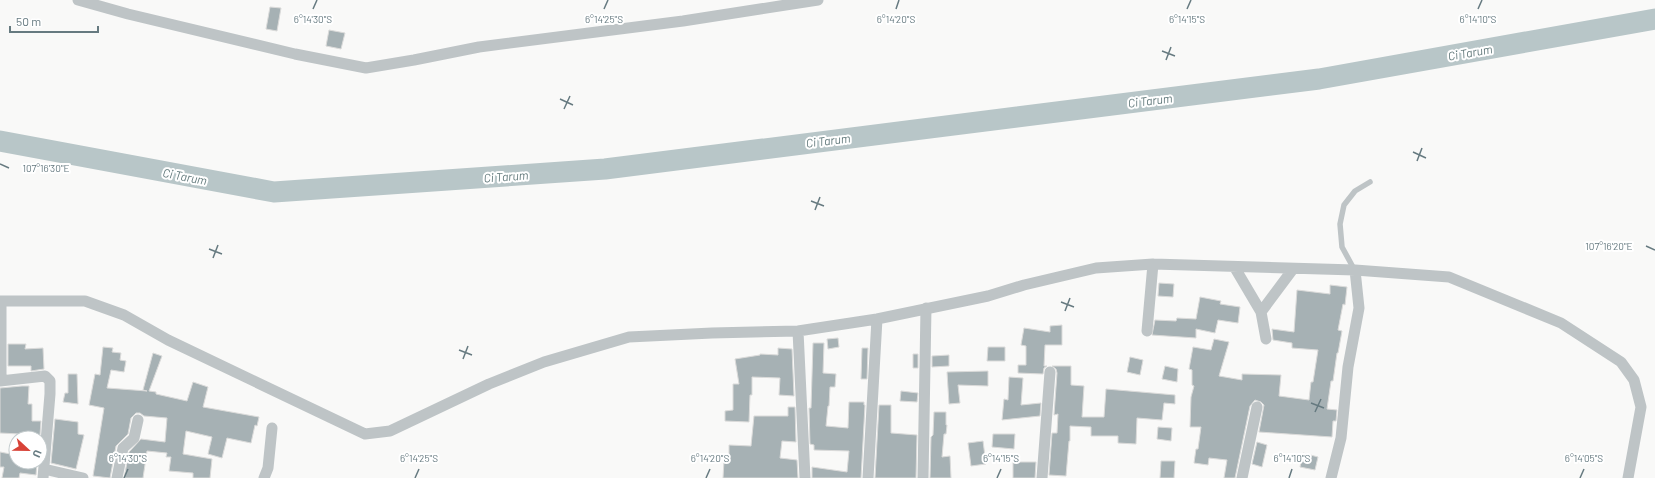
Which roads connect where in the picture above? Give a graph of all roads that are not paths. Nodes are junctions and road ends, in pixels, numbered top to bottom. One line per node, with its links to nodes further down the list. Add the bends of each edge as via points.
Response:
1 (78, 0): 2 (street, via 295,54 366,68 479,47 683,21)
2 (818, 0)
3 (1370, 182): 7 (lane, via 1356,191 1344,205 1340,224 1342,247)
4 (1153, 264): 5 (street); 9 (street, via 1096,268 988,296); 13 (street)
5 (1234, 268): 6 (street); 10 (street)
6 (1292, 269): 7 (street); 10 (street)
7 (1355, 270): 29 (street, via 1358,308 1348,367 1342,438); 30 (street, via 1449,277 1560,323 1620,362 1634,380 1641,407)
8 (1, 301): 12 (street, via 85,301 124,315 168,340 365,434 390,431 489,384 544,362 629,337); 16 (street)
9 (926, 308): 11 (street); 26 (street)
10 (1261, 312): 14 (street)
11 (877, 318): 12 (street); 25 (street)
12 (798, 331): 24 (street)
13 (1147, 331)
14 (1266, 339)
15 (1050, 372): 27 (street)
16 (0, 381): 20 (street, via 45,376 50,381)
17 (1257, 407): 28 (street)
18 (138, 420): 22 (street, via 134,438 123,448)
19 (272, 428): 23 (street, via 268,468)
20 (43, 473): 21 (street)
21 (82, 478)
22 (116, 478)
23 (264, 478)
24 (805, 478)
25 (868, 478)
26 (923, 478)
27 (1042, 478)
28 (1242, 478)
29 (1331, 478)
30 (1628, 478)

